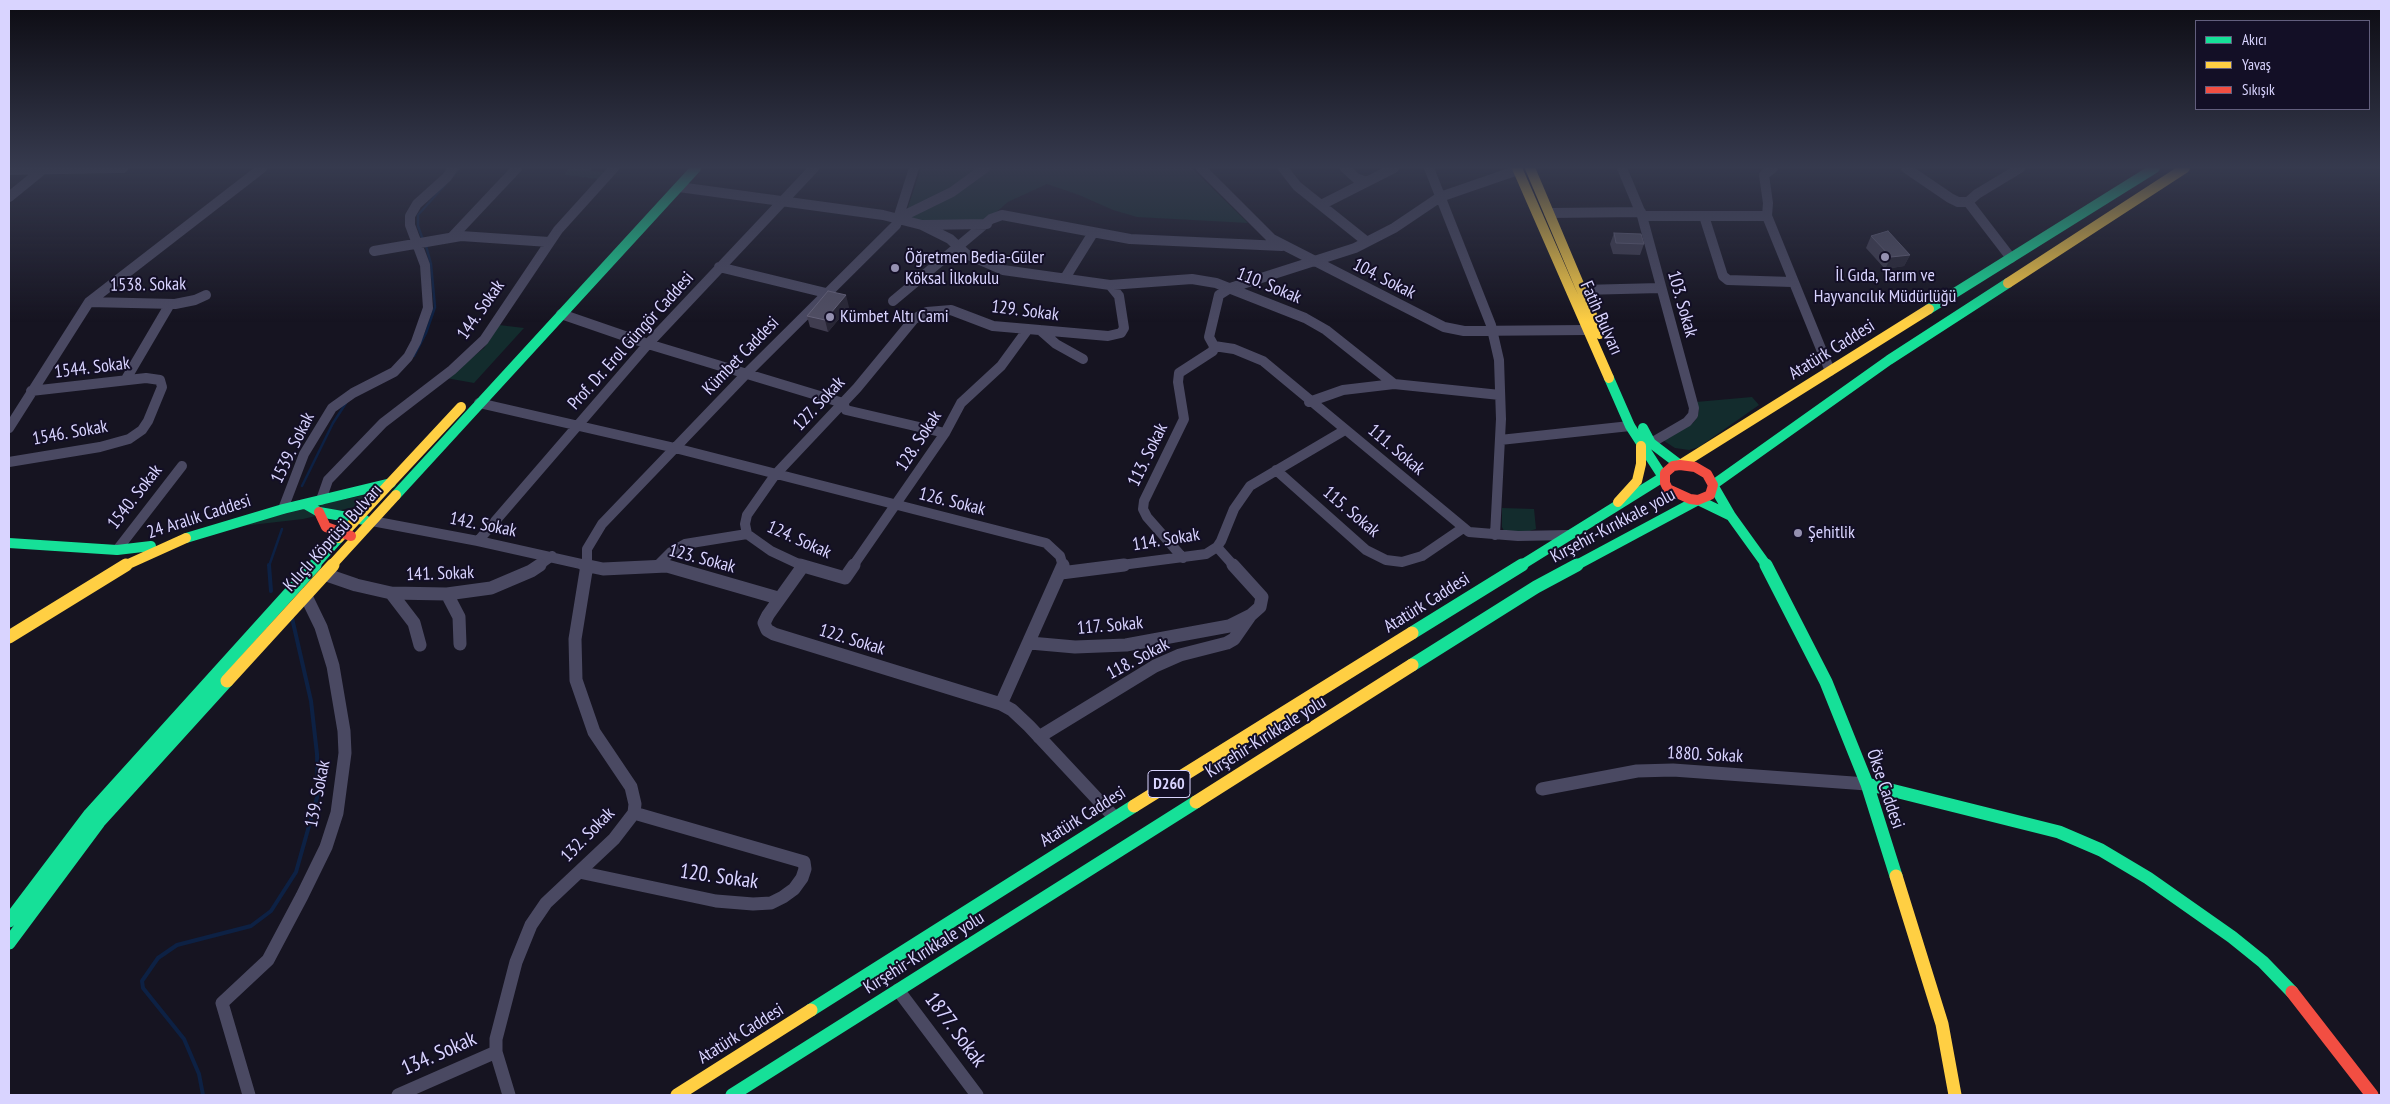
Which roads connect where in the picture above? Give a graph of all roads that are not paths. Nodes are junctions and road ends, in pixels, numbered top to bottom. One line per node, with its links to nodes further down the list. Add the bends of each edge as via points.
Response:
1 (195, 220): 46 (street)
2 (411, 220): 30 (street, 1539. Sokak)
3 (469, 220): 27 (street)
4 (568, 220): 28 (street, 144. Sokak)
5 (639, 220): 82 (main road, Kılıçlı Köprüsü Bulvarı)
6 (648, 220): 48 (main road, Kılıçlı Köprüsü Bulvarı)
7 (764, 220): 36 (street, Prof. Dr. Erol Güngör Caddesi)
8 (898, 220): 43 (street, Kümbet Caddesi)
9 (904, 220): 25 (street)
10 (992, 220): 24 (street)
11 (1029, 220): 26 (street)
12 (1253, 220): 31 (street, 104. Sokak)
13 (1339, 220): 29 (street)
14 (1407, 220): 29 (street)
15 (1449, 220): 52 (street)
16 (1543, 220): 51 (main road, Fatih Bulvarı)
17 (1552, 220): 42 (main road, Fatih Bulvarı)
18 (1642, 220): 41 (street, 103. Sokak)
19 (1705, 220): 38 (street, via 1728,280)
20 (1768, 220): 38 (street)
21 (1981, 220): 34 (street)
22 (2073, 220): 34 (main road, Atatürk Caddesi)
23 (2106, 220): 83 (main road, via 1889,360)
24 (987, 224): 25 (street); 32 (street)
25 (922, 225): 32 (street, 110. Sokak, via 940,233)
26 (1093, 233): 31 (street, via 1130,239); 37 (street)
27 (452, 238): 28 (street); 30 (street)
28 (548, 242): 84 (street, 144. Sokak, via 484,340 452,370 383,423 328,480)
29 (1367, 242): 35 (street)
30 (418, 244): 33 (street); 88 (street, 1539. Sokak, via 425,266 428,308 416,342 394,372 332,408 304,454)
31 (1284, 246): 35 (street, 104. Sokak)
32 (959, 248): 37 (street, 110. Sokak, via 1002,270); 45 (street)
33 (374, 251)
34 (2011, 258): 57 (main road, Atatürk Caddesi)
35 (1314, 261): 40 (street); 52 (street, 104. Sokak, via 1444,327)
36 (719, 267): 43 (street); 53 (street, Prof. Dr. Erol Güngör Caddesi)
37 (1065, 278): 39 (street, 110. Sokak)
38 (1792, 282): 57 (street)
39 (1110, 285): 40 (street, 110. Sokak, via 1192,279); 50 (street, 129. Sokak, via 1119,296 1122,307 1125,324 1121,333 1108,336)
40 (1230, 288): 54 (street, via 1220,295 1210,337); 60 (street, 110. Sokak, via 1305,318 1326,330)
41 (1660, 288): 42 (street); 73 (street, 103. Sokak, via 1694,408 1687,422)
42 (1582, 290): 73 (main road, Fatih Bulvarı)
43 (826, 293): 58 (street, Kümbet Caddesi)
44 (206, 294): 47 (street, 1538. Sokak, via 189,302)
45 (893, 301)
46 (89, 302): 47 (street, 1538. Sokak); 61 (street)
47 (170, 304): 59 (street)
48 (562, 314): 53 (street); 64 (main road, Kılıçlı Köprüsü Bulvarı)
49 (1028, 329): 50 (street, 129. Sokak); 55 (street, 129. Sokak, via 993,326 951,310 927,312 914,319); 70 (street, 128. Sokak, via 1001,366 961,403)
50 (1040, 330): 56 (street, via 1056,344)
51 (1587, 330): 52 (street, 104. Sokak); 67 (main road, Fatih Bulvarı)
52 (1493, 332): 62 (street, via 1499,360)
53 (648, 344): 58 (street); 66 (street, Prof. Dr. Erol Güngör Caddesi)
54 (1214, 346): 63 (street, 111. Sokak, via 1234,349 1262,361); 106 (street, 113. Sokak, via 1211,354 1179,373 1184,419 1142,508)
55 (885, 353): 65 (street, 127. Sokak)
56 (1084, 359)
57 (1830, 372): 75 (main road, Atatürk Caddesi)
58 (746, 374): 65 (street); 74 (street, Kümbet Caddesi)
59 (126, 379): 61 (street, 1544. Sokak); 71 (street, 1544. Sokak, via 156,378 162,383 148,421)
60 (1394, 384): 62 (street); 63 (street, via 1343,390)
61 (32, 391): 68 (street)
62 (1500, 395): 72 (street)
63 (1309, 402): 69 (street, 111. Sokak)
64 (479, 403): 66 (street, 126. Sokak); 93 (main road, Kılıçlı Köprüsü Bulvarı)
65 (843, 403): 70 (street, via 846,410); 80 (street, 127. Sokak)
66 (577, 424): 74 (street, 126. Sokak); 102 (street, Prof. Dr. Erol Güngör Caddesi)
67 (1630, 426): 72 (street); 73 (main road, Fatih Bulvarı)
68 (9, 428)
69 (1345, 430): 79 (street, 114. Sokak); 94 (street, 111. Sokak)
70 (946, 433): 87 (street, 128. Sokak)
71 (136, 435): 76 (street, 1546. Sokak, via 109,445)
72 (1500, 440): 98 (street)
73 (1646, 444): 75 (main road, via 1677,454); 77 (main road, Fatih Bulvarı); 81 (main road, Fatih Bulvarı); 89 (main road, via 1637,481)
74 (674, 448): 80 (street, 126. Sokak); 107 (street, Kümbet Caddesi, via 593,536 586,550)
75 (1700, 454): 77 (main road, Atatürk Caddesi)
76 (9, 462)
77 (1680, 465): 81 (main road, via 1668,469); 83 (main road, via 1702,470)
78 (182, 466): 104 (street, 1540. Sokak)
79 (1276, 470): 94 (street, 115. Sokak, via 1366,550 1386,560 1402,562 1422,556); 103 (street, 114. Sokak, via 1250,486 1243,495)
80 (775, 475): 87 (street, 126. Sokak); 96 (street, 124. Sokak, via 747,515)
81 (1664, 478): 85 (main road, via 1664,483 1674,494); 89 (main road, Atatürk Caddesi / D260)
82 (391, 483): 84 (main road, 24 Aralık Caddesi); 92 (main road, Kılıçlı Köprüsü Bulvarı)
83 (1713, 485): 85 (main road, via 1710,494); 91 (main road, Ökse Caddesi)
84 (321, 500): 86 (main road, 24 Aralık Caddesi)
85 (1698, 500): 91 (main road); 131 (main road, Kırşehir-Kırıkkale yolu / D260, via 1536,587)
86 (304, 504): 88 (main road, 24 Aralık Caddesi); 90 (main road)
87 (897, 506): 110 (street, 126. Sokak, via 1046,543 1060,556 1063,564); 112 (street, 128. Sokak)
88 (283, 509): 101 (main road, 24 Aralık Caddesi)
89 (1612, 509): 97 (main road, Atatürk Caddesi / D260)
90 (319, 512): 92 (main road); 95 (main road, via 326,527)
91 (1731, 516): 124 (main road, Ökse Caddesi, via 1763,558 1818,666)
92 (357, 518): 93 (main road); 95 (main road, Kılıçlı Köprüsü Bulvarı)
93 (372, 521): 99 (main road, Kılıçlı Köprüsü Bulvarı); 102 (street, 142. Sokak)
94 (1463, 528): 98 (street, 111. Sokak, via 1469,532)
95 (343, 534): 99 (main road); 129 (main road, Kılıçlı Köprüsü Bulvarı, via 90,814)
96 (747, 534): 108 (street, via 686,544); 109 (street, 124. Sokak, via 771,551)
97 (1571, 534): 98 (street, 111. Sokak); 127 (main road, Atatürk Caddesi / D260)
98 (1495, 535)
99 (358, 537): 111 (main road, Kılıçlı Köprüsü Bulvarı)
100 (10, 540): 104 (main road)
101 (175, 541): 104 (main road); 118 (main road, 24 Aralık Caddesi, via 130,562)
102 (478, 541): 105 (street, 142. Sokak)
103 (1217, 547): 106 (street, 114. Sokak, via 1200,556); 117 (street, 118. Sokak, via 1262,597 1260,607)
104 (117, 550)
105 (552, 556): 107 (street, 142. Sokak); 115 (street, 141. Sokak, via 531,571 491,588)
106 (1183, 558): 110 (street, 114. Sokak)
107 (587, 565): 108 (street, 123. Sokak, via 613,570); 126 (street, 132. Sokak, via 577,621 576,680 594,732 635,796)
108 (658, 565): 116 (street, 123. Sokak)
109 (803, 566): 112 (street, 124. Sokak); 116 (street, 122. Sokak)
110 (1061, 573): 119 (street)
111 (324, 574): 113 (street, 141. Sokak); 114 (main road, Kılıçlı Köprüsü Bulvarı)
112 (845, 578)
113 (391, 592): 115 (street, 141. Sokak); 121 (street, via 414,623)
114 (305, 594): 130 (main road, Kılıçlı Köprüsü Bulvarı, via 99,822); 133 (street, 139. Sokak, via 321,627 333,666 345,753 337,813 326,847 268,960 222,1003)
115 (447, 594): 120 (street, via 459,617)
116 (778, 598): 122 (street, 122. Sokak, via 764,623 774,634)
117 (1250, 615): 119 (street, 117. Sokak, via 1229,626 1126,644 1075,647); 123 (street, 118. Sokak, via 1234,638 1226,643 1180,655 1155,666)
118 (9, 637)
119 (1030, 643): 122 (street)
120 (460, 644)
121 (420, 645)
122 (1001, 704): 123 (street, via 1012,710)
123 (1039, 737): 127 (street)
124 (1867, 784): 125 (street, 1880. Sokak, via 1673,770 1638,771); 139 (main road, Ökse Caddesi, via 1942,1024); 140 (main road, via 2059,832 2101,850 2148,878 2263,962 2290,990)
125 (1542, 789)
126 (634, 813): 128 (street, 132. Sokak, via 607,847); 128 (street, 120. Sokak, via 793,858 804,862 805,870 794,889 783,897 770,903 753,904 716,901)
127 (1115, 818): 136 (main road, Atatürk Caddesi / D260)
128 (580, 872): 132 (street, 132. Sokak, via 546,903 531,925 506,996)
129 (9, 921)
130 (9, 943)
131 (898, 990): 137 (main road, Kırşehir-Kırıkkale yolu / D260); 138 (street, 1877. Sokak)
132 (496, 1052): 134 (street, 134. Sokak); 135 (street, 132. Sokak)
133 (249, 1095)
134 (398, 1095)
135 (509, 1095)
136 (676, 1095)
137 (732, 1095)
138 (978, 1095)
139 (1955, 1095)
140 (2372, 1095)

